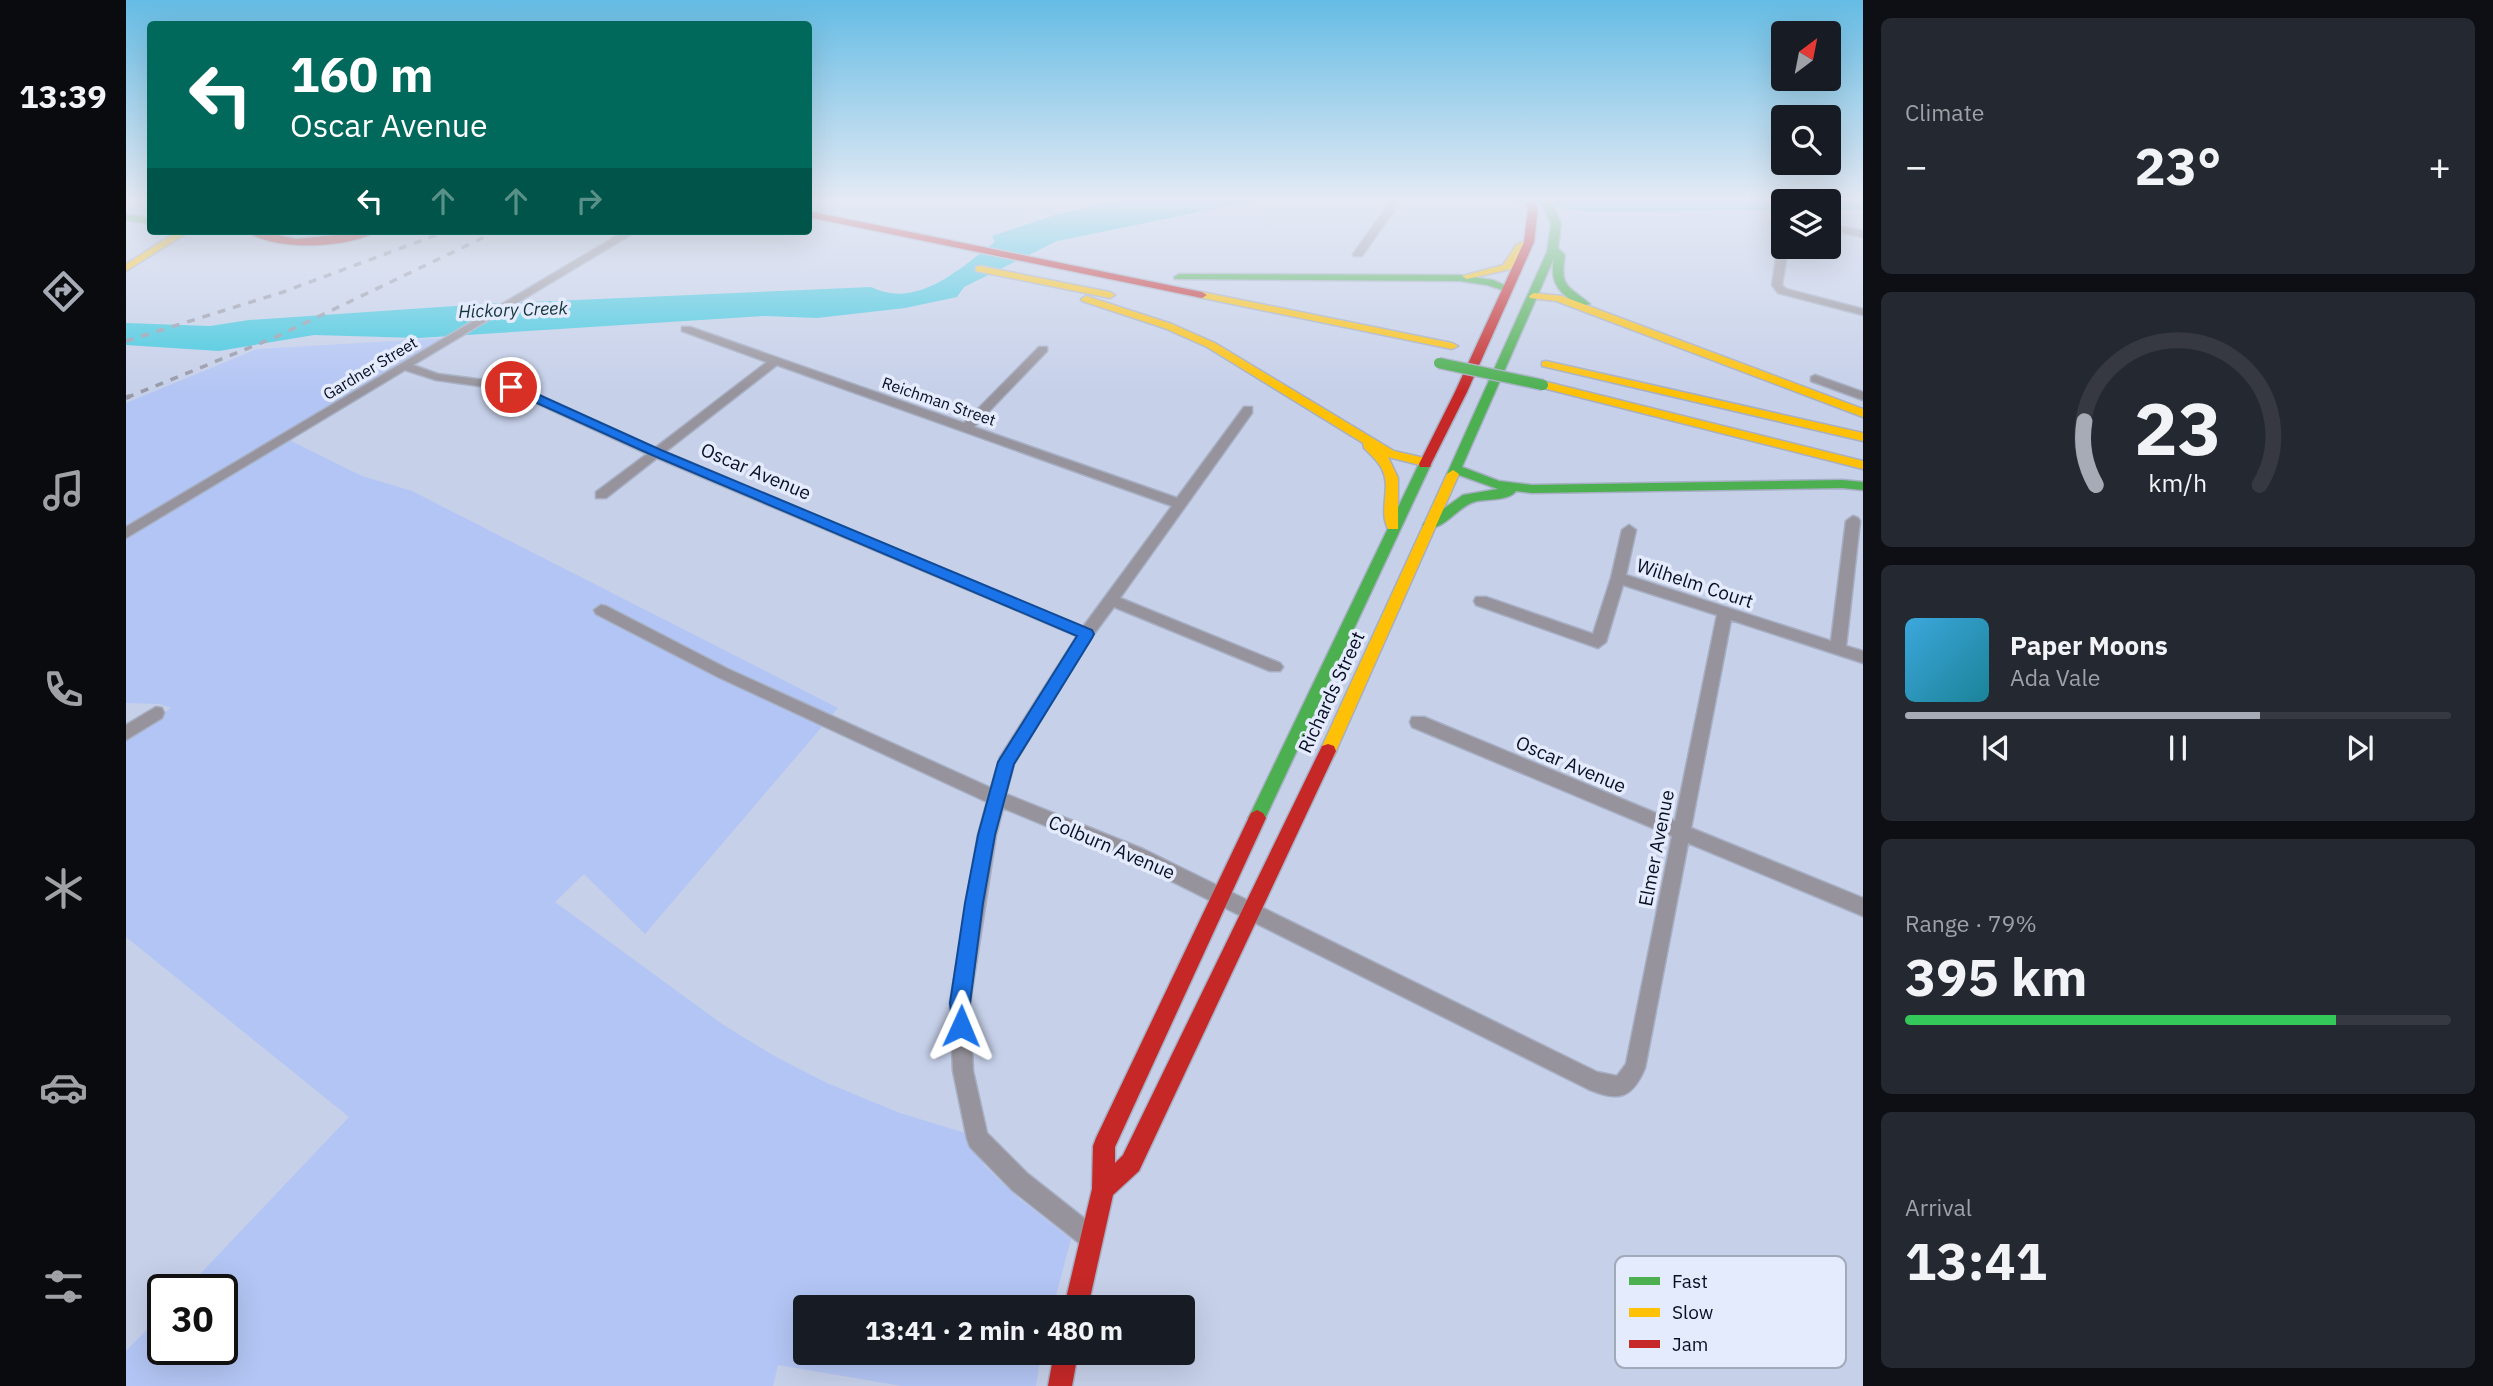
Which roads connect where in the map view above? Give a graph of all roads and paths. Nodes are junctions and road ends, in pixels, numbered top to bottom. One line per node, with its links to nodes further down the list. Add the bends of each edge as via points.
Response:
1 (577, 263): 21 (street, Gardner Street)
2 (1051, 263): 9 (main road)
3 (1510, 263): 10 (main road)
4 (1519, 263): 12 (main road, Richards Street)
5 (1548, 263): 13 (main road, Richards Street)
6 (1558, 263): 16 (main road, via 1557,282 1572,297)
7 (1780, 263): 15 (street, via 1777,285 1783,291)
8 (965, 266): 11 (main road)
9 (1067, 266): 10 (main road, via 1197,278); 27 (main road, via 1533,362)
10 (1460, 278): 12 (main road)
11 (1040, 282): 14 (main road); 28 (main road, via 1211,345)
12 (1506, 288): 13 (main road); 30 (main road, Richards Street, via 1461,392)
13 (1534, 296): 16 (main road, via 1558,298); 32 (main road, Richards Street, via 1499,364)
14 (1149, 303)
15 (1863, 312)
16 (1609, 319): 25 (main road)
17 (686, 329): 19 (street, Reichman Street)
18 (1044, 349): 26 (street)
19 (776, 360): 26 (street, Reichman Street); 29 (street)
20 (1433, 362): 31 (main road, bridge)
21 (404, 366): 29 (street, Oscar Avenue, via 436,377 511,387); 41 (street, Gardner Street)
22 (1815, 379): 23 (street)
23 (1863, 396)
24 (1248, 410): 36 (street)
25 (1863, 413)
26 (967, 427): 36 (street, Reichman Street)
27 (1863, 437)
28 (1360, 438): 30 (main road, via 1390,454); 39 (main road, via 1391,473 1388,519)
29 (656, 453): 35 (street); 47 (street, Oscar Avenue)
30 (1424, 462): 32 (main road); 39 (main road, Richards Street)
31 (1863, 465)
32 (1455, 469): 34 (main road, via 1497,485); 38 (main road, Richards Street)
33 (1863, 486): 34 (main road)
34 (1532, 489): 38 (main road, via 1475,496)
35 (601, 495)
36 (1181, 504): 43 (street)
37 (1853, 521): 48 (street)
38 (1430, 525): 58 (main road, Richards Street)
39 (1393, 526): 56 (main road, Richards Street)
40 (1629, 530): 42 (street)
41 (126, 533)
42 (1618, 578): 44 (street, Wilhelm Court, via 1598,642); 46 (street, Wilhelm Court)
43 (1112, 600): 47 (street); 50 (street)
44 (1481, 601)
45 (601, 610): 54 (street, Colburn Avenue, via 723,673)
46 (1725, 613): 48 (street, Wilhelm Court); 55 (street, Elmer Avenue)
47 (1086, 634): 54 (street, via 1006,762)
48 (1839, 649): 49 (street, Wilhelm Court)
49 (1863, 657)
50 (1275, 667)
51 (156, 713): 53 (street)
52 (1418, 722): 55 (street, Oscar Avenue)
53 (126, 733)
54 (996, 799): 56 (street, Colburn Avenue, via 1137,855); 61 (street, via 974,903 960,1003 963,1071 978,1139 1020,1182)
55 (1680, 833): 57 (street, Oscar Avenue); 59 (street, Elmer Avenue, via 1635,1068)
56 (1222, 896): 58 (street, Colburn Avenue); 60 (main road, Richards Street, via 1104,1146)
57 (1863, 907)
58 (1251, 911): 59 (street, Colburn Avenue, via 1595,1082); 60 (main road, Richards Street, via 1131,1164)
59 (1622, 1087)
60 (1103, 1189): 61 (main road, Richards Street)
61 (1091, 1238): 62 (main road, Richards Street)
62 (1079, 1295)
63 (1064, 1365): 64 (main road)
64 (1060, 1386)

